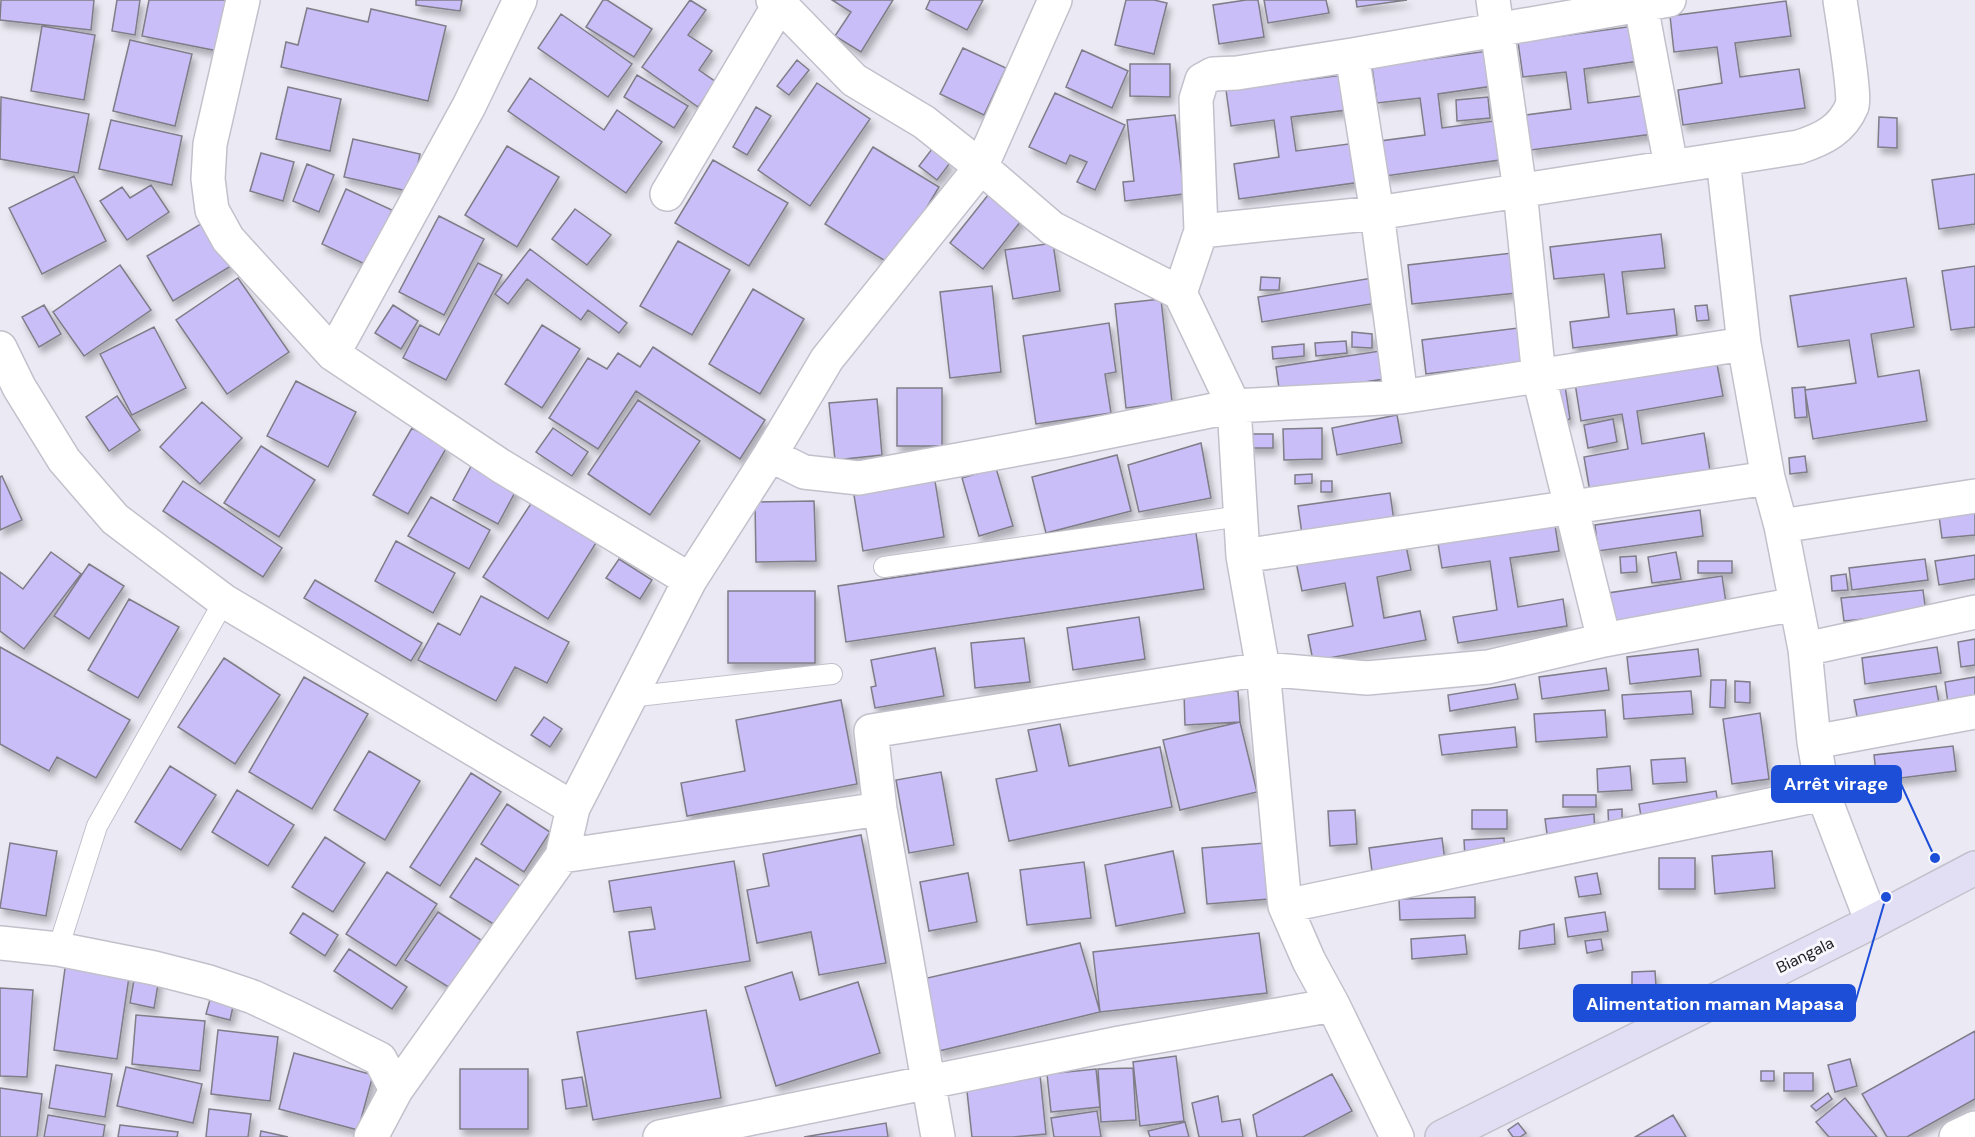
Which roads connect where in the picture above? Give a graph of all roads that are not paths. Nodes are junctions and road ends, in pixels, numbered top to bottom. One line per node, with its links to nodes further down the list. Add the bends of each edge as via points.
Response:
1 (243, 0): 19 (street, via 210,144 208,179 212,210 228,239)
2 (520, 0): 19 (street, via 470,106)
3 (1055, 0): 11 (street)
4 (1840, 0): 9 (street, via 1854,104 1840,126 1823,139 1799,147)
5 (778, 1): 11 (street, via 854,80 924,122); 13 (street)
6 (1650, 1): 7 (street); 10 (street)
7 (1495, 15): 8 (street); 12 (street)
8 (1352, 55): 14 (street); 15 (street, via 1213,74 1202,81 1196,99)
9 (1723, 159): 10 (street); 17 (street)
10 (1671, 166): 12 (street)
11 (981, 167): 16 (street, via 1052,228); 23 (street, via 827,359)
12 (1520, 191): 14 (street); 20 (street)
13 (667, 194)
14 (1377, 213): 15 (street); 21 (street)
15 (1201, 231): 16 (street)
16 (1180, 292): 22 (street)
17 (1744, 344): 20 (street); 24 (street)
18 (0, 348): 32 (street, via 64,460 115,519)
19 (333, 354): 31 (street, via 501,466)
20 (1539, 377): 21 (street); 26 (street)
21 (1401, 398): 22 (street)
22 (1234, 406): 23 (street, via 859,478 804,472); 27 (street)
23 (770, 455): 31 (street)
24 (1768, 478): 26 (street); 28 (street)
25 (1975, 496): 28 (street)
26 (1573, 508): 29 (street); 35 (street)
27 (1241, 516): 29 (street); 30 (lane)
28 (1781, 525): 33 (street)
29 (1243, 556): 37 (street)
30 (884, 567)
31 (690, 580): 39 (street)
32 (224, 601): 43 (street); 50 (lane, via 98,826)
33 (1796, 604): 35 (street); 36 (street)
34 (1975, 612): 36 (street)
35 (1604, 640): 37 (street, via 1488,667 1367,678)
36 (1805, 649): 41 (street)
37 (1263, 669): 44 (street, via 871,731); 47 (street)
38 (832, 674): 39 (lane)
39 (628, 697): 43 (street)
40 (1975, 712): 41 (street)
41 (1814, 742): 42 (street)
42 (1823, 794): 47 (street); 48 (street)
43 (573, 808): 45 (street)
44 (880, 808): 45 (street); 52 (street)
45 (562, 856): 53 (street)
46 (1975, 868): 48 (street, Biangala)
47 (1285, 906): 51 (street)
48 (1872, 922): 59 (street, Biangala)
49 (0, 942): 50 (street)
50 (58, 949): 53 (street, via 154,968 253,997 380,1059)
51 (1333, 1005): 52 (street); 58 (street)
52 (929, 1082): 56 (street); 57 (street)
53 (396, 1090): 55 (street)
54 (1975, 1128): 60 (street)
55 (371, 1137)
56 (660, 1137)
57 (938, 1137)
58 (1397, 1137)
59 (1442, 1137)
60 (1956, 1137)

